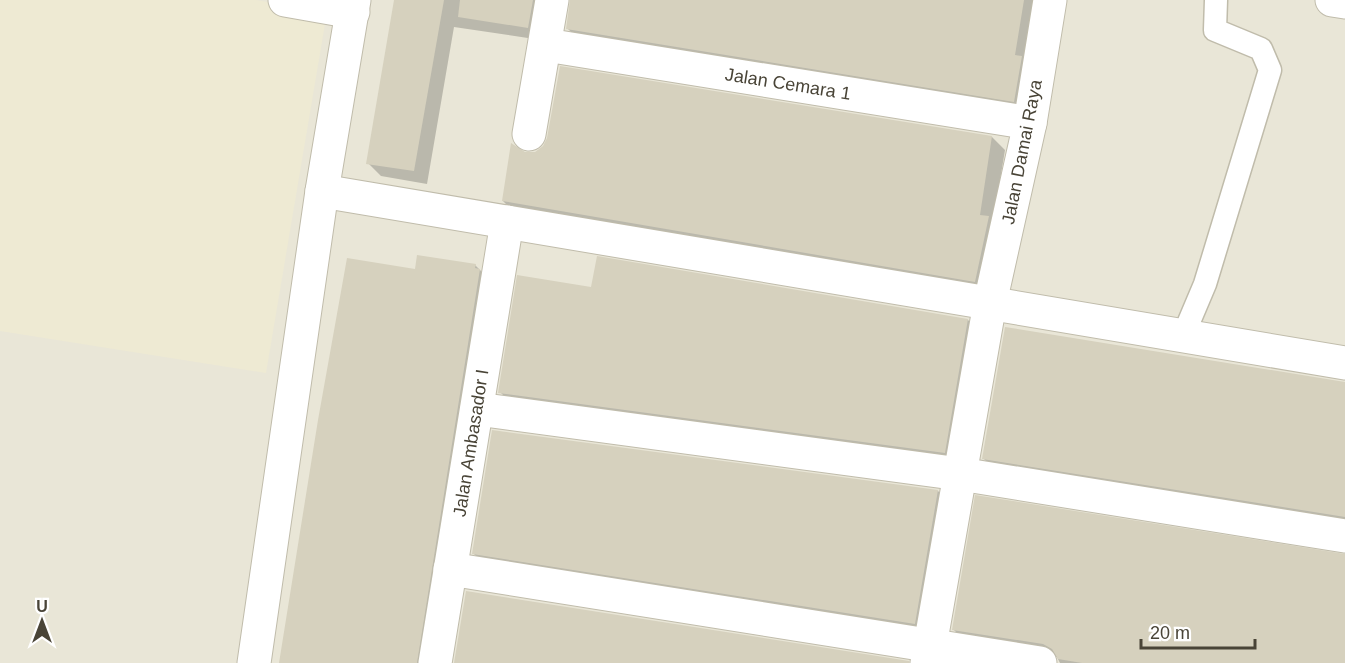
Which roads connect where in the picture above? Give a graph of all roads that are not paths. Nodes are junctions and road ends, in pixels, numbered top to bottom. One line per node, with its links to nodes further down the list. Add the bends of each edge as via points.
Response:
1 (285, 0): 7 (street)
2 (552, 0): 8 (street)
3 (1050, 0): 9 (street, Jalan Damai Raya)
4 (1216, 0): 14 (lane, via 1215,30 1261,49 1270,70 1204,284)
5 (1332, 0): 6 (street)
6 (1345, 2)
7 (353, 6): 11 (street)
8 (546, 45): 9 (street, Jalan Cemara 1); 10 (street)
9 (1029, 123): 13 (street, Jalan Damai Raya)
10 (530, 134)
11 (322, 191): 12 (street); 21 (street)
12 (507, 222): 13 (street); 16 (street, Jalan Ambasador I)
13 (990, 303): 14 (street); 17 (street, Jalan Damai Raya)
14 (1183, 336): 15 (street)
15 (1345, 363)
16 (477, 409): 17 (street); 19 (street, Jalan Ambasador I)
17 (960, 474): 18 (street); 20 (street, Jalan Damai Raya)
18 (1345, 536)
19 (450, 570): 20 (street); 22 (street, Jalan Ambasador I)
20 (929, 654): 23 (street)
21 (254, 663)
22 (435, 663)
23 (1040, 663)

